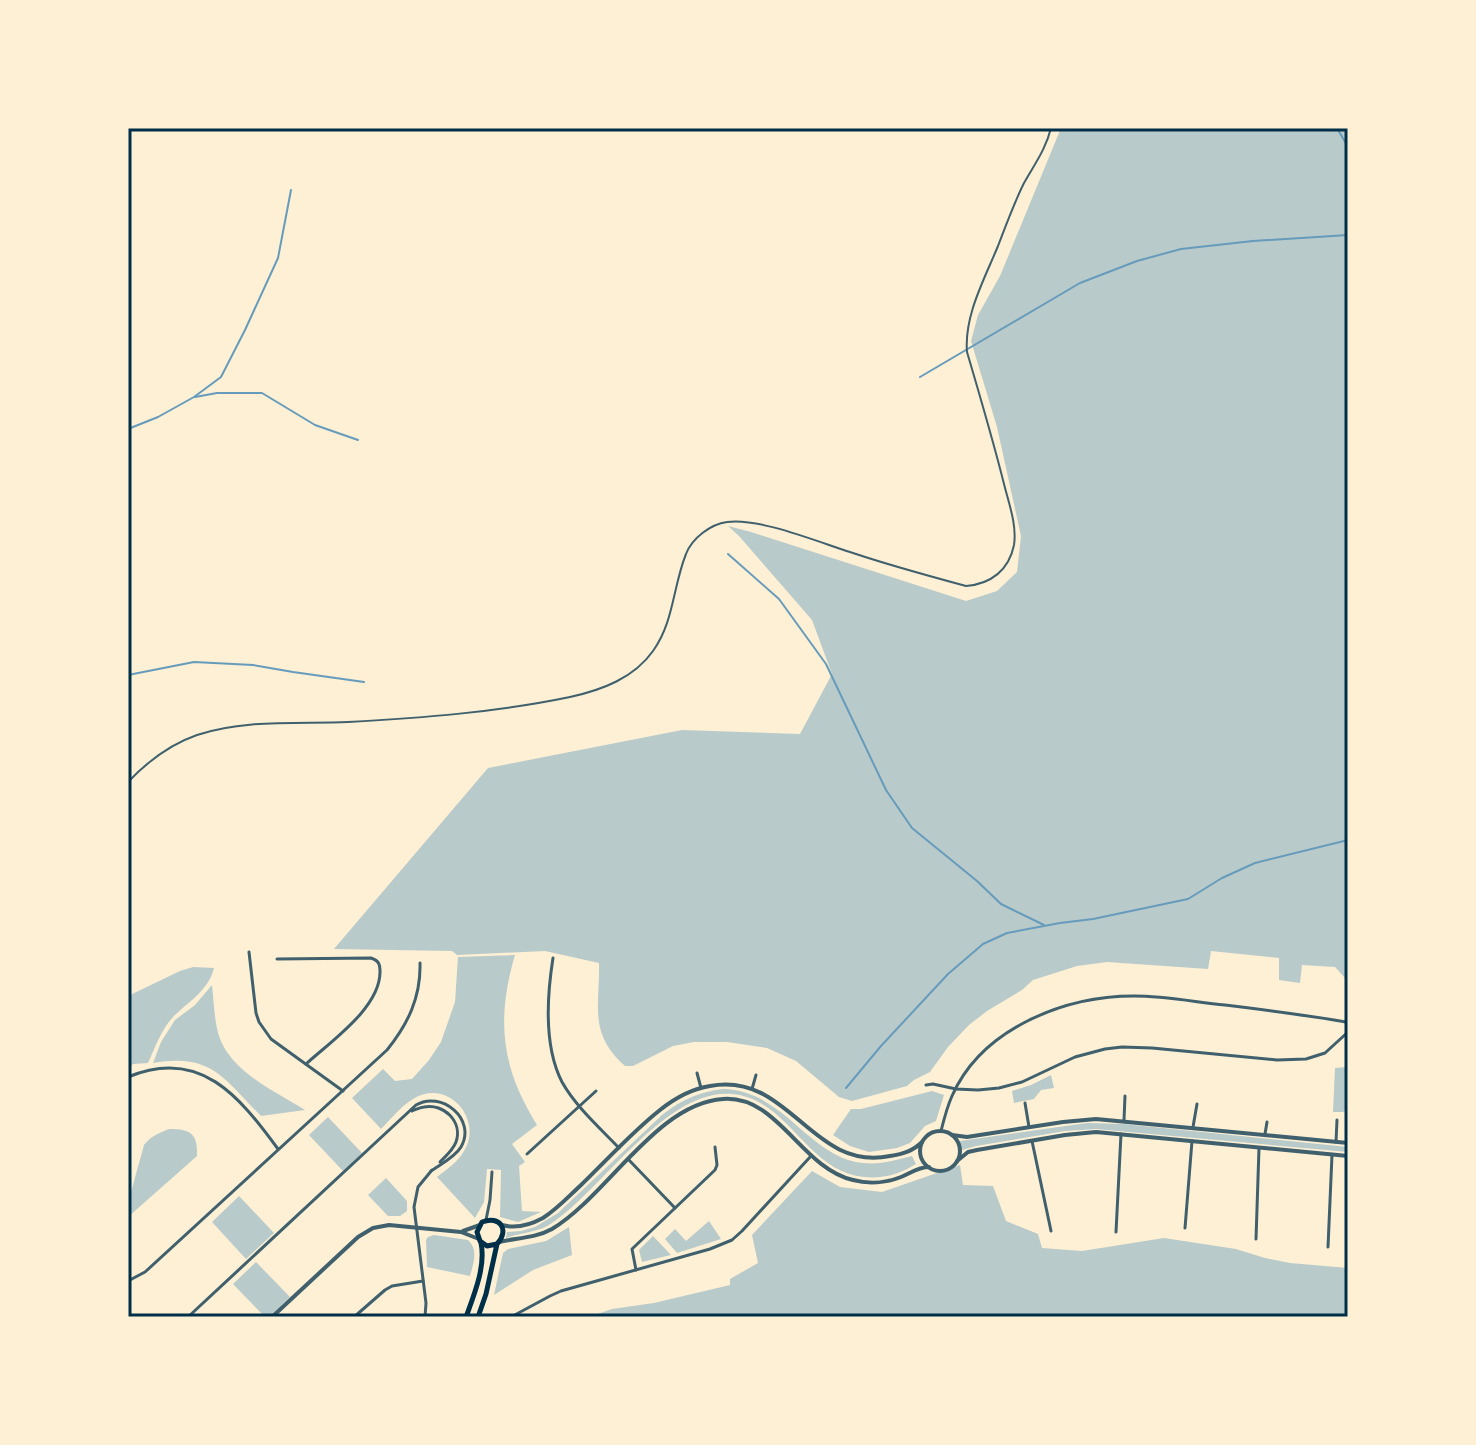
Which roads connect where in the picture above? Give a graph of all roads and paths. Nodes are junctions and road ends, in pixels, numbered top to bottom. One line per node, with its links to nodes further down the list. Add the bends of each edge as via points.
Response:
1 (1051, 128): 2 (lane, via 986,275 966,340 1015,534 1005,567 995,577 966,586 771,527 729,521 698,536 686,551 670,615 653,651 604,688 438,716 214,730 177,744)
2 (128, 782)
3 (249, 952): 9 (street, via 259,1022 271,1039)
4 (553, 958): 22 (street, via 547,1010 554,1055 562,1081)
5 (277, 959): 9 (street, via 371,958 379,964 376,992 360,1015)
6 (420, 963): 17 (street, via 418,993 405,1025)
7 (1347, 1020): 8 (street); 16 (street, via 1152,997 1100,998 1066,1005 1019,1026 977,1059)
8 (1348, 1030): 16 (street, via 1325,1053 1306,1059 1122,1047 1075,1057 1010,1086)
9 (306, 1064): 17 (street)
10 (697, 1073): 14 (street)
11 (756, 1075): 15 (street)
12 (128, 1077): 40 (street, via 179,1068 210,1077 232,1093)
13 (926, 1085): 16 (street)
14 (701, 1088): 15 (street, via 723,1084); 38 (street, via 670,1102)
15 (752, 1089): 34 (street, via 851,1156 884,1158 910,1152)
16 (956, 1089): 28 (street)
17 (344, 1091): 40 (street)
18 (596, 1091): 22 (street)
19 (1125, 1096): 23 (street)
20 (1025, 1103): 26 (street)
21 (1197, 1104): 27 (street)
22 (579, 1106): 38 (street); 41 (street)
23 (1124, 1120): 26 (street); 27 (street)
24 (1337, 1120): 35 (street)
25 (1267, 1122): 31 (street)
26 (1029, 1127): 30 (street)
27 (1193, 1127): 31 (street)
28 (941, 1131): 30 (street); 34 (street)
29 (1121, 1134): 32 (street); 33 (street); 57 (street)
30 (952, 1135): 46 (street, via 960,1150)
31 (1265, 1135): 35 (street)
32 (1032, 1141): 46 (street, via 968,1152); 55 (street)
33 (1192, 1141): 39 (street); 54 (street)
34 (922, 1142): 47 (street, via 922,1158)
35 (1336, 1142): 36 (street)
36 (1348, 1143)
37 (715, 1147): 49 (street, via 715,1170)
38 (619, 1148): 52 (street, via 543,1218 520,1226)
39 (1259, 1148): 42 (street); 58 (street)
40 (279, 1150): 63 (street)
41 (527, 1154)
42 (1332, 1155): 44 (street); 61 (street)
43 (811, 1156): 45 (street, via 758,1107 724,1099 678,1114); 47 (street, via 854,1181 893,1180); 62 (street, via 732,1240)
44 (1348, 1156)
45 (628, 1159): 49 (street); 60 (street, via 550,1230)
46 (957, 1161): 47 (street, via 947,1169)
47 (929, 1167)
48 (492, 1172): 50 (street)
49 (675, 1208): 62 (street, via 632,1249)
50 (486, 1221): 51 (main road); 52 (main road)
51 (480, 1225): 56 (street); 59 (main road)
52 (501, 1225): 60 (main road)
53 (416, 1227): 56 (street); 64 (street); 65 (street, via 418,1187 456,1153 465,1131 445,1102 421,1102); 66 (street, via 389,1225 366,1232)
54 (1185, 1228)
55 (1051, 1231)
56 (461, 1232): 59 (street)
57 (1116, 1232)
58 (1256, 1239)
59 (480, 1240): 60 (main road, via 487,1246); 69 (main road, via 481,1268)
60 (498, 1243): 70 (main road)
61 (1328, 1247)
62 (636, 1270): 71 (street, via 552,1295)
63 (128, 1281)
64 (423, 1281): 67 (street, via 392,1286); 68 (street)
65 (188, 1317)
66 (272, 1317)
67 (354, 1317)
68 (425, 1317)
69 (466, 1317)
70 (478, 1317)
71 (511, 1317)

